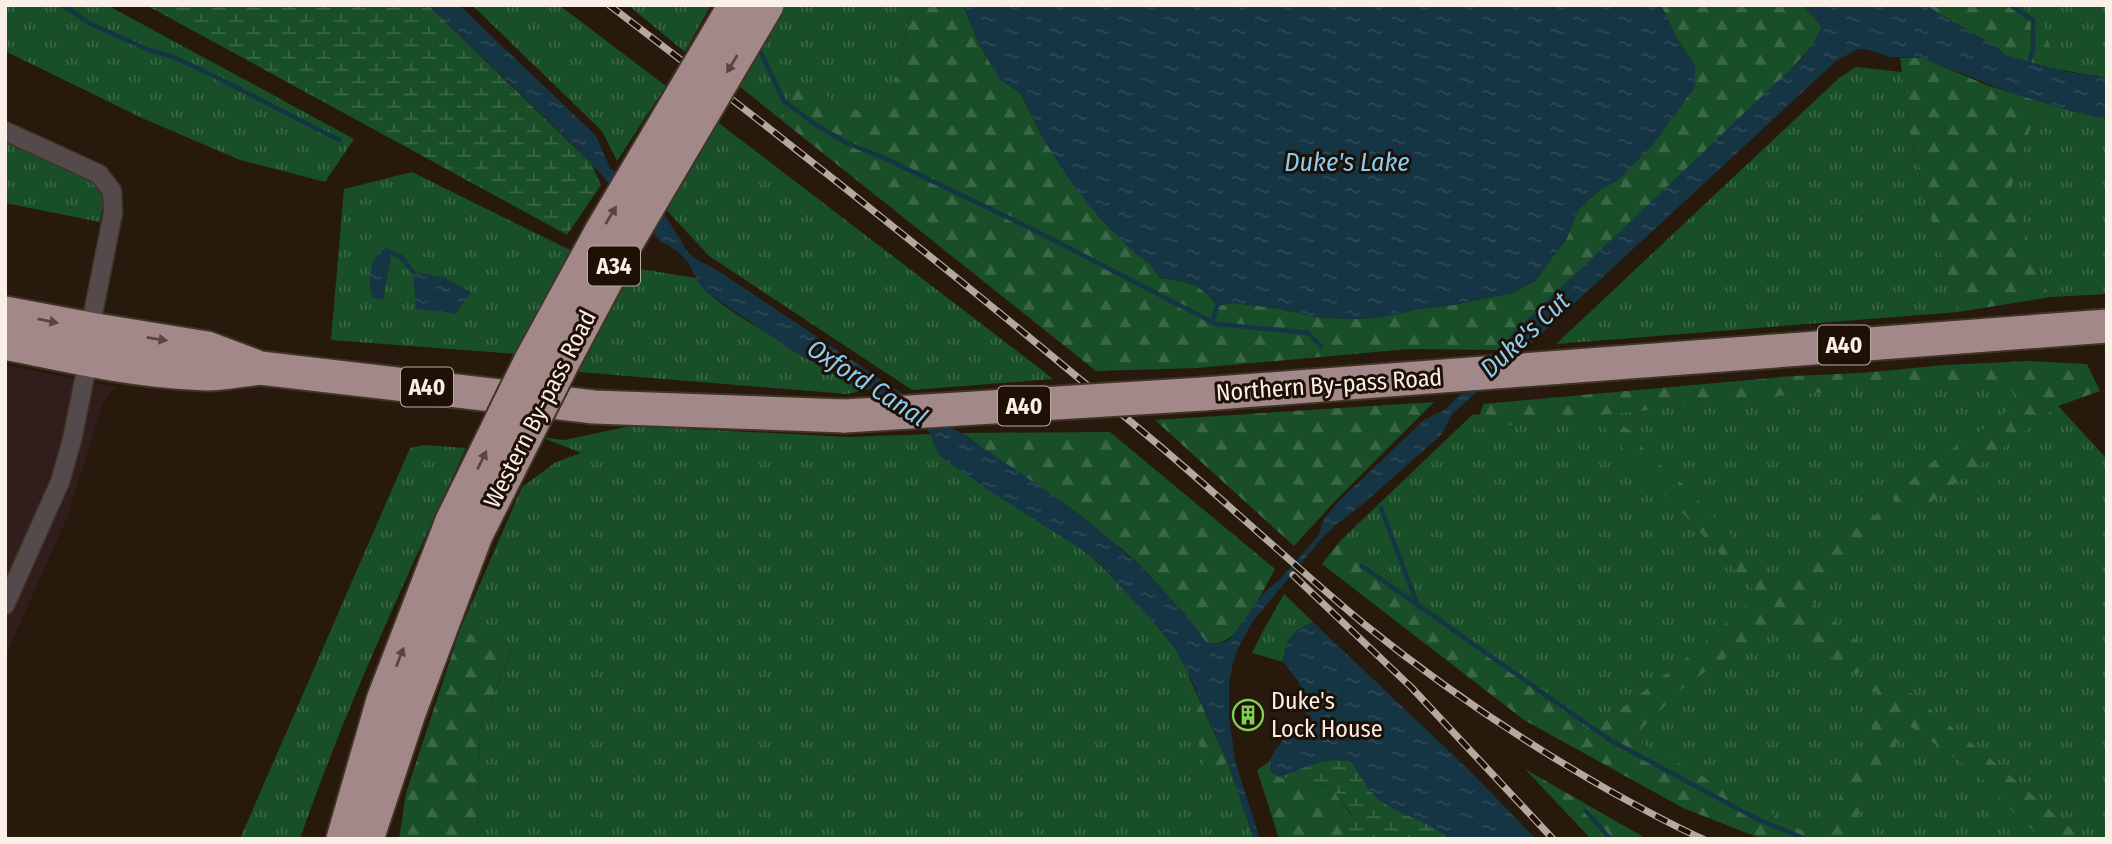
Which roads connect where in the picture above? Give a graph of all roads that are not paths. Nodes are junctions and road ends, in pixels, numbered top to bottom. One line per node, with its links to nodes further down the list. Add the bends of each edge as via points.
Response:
1 (735, 5): 8 (highway, Western By-pass Road / A34, one-way to 1, bridge, via 530,362)
2 (767, 5): 8 (highway, Western By-pass Road / A34, one-way to 8, bridge, via 623,249 519,449)
3 (5, 131): 7 (street, via 99,174 112,191 113,213)
4 (5, 313): 7 (highway, A40, one-way to 7)
5 (2107, 326): 7 (highway, Northern By-pass Road / A40, bridge, via 1203,394 845,416 594,407 260,368 207,348)
6 (5, 343): 7 (highway, A40)
7 (89, 345): 9 (street, via 60,482)
8 (464, 528): 10 (highway, Western By-pass Road / A34)
9 (5, 605)
10 (396, 707): 11 (highway, via 339,796); 12 (highway, Western By-pass Road / A34); 13 (highway, Western By-pass Road / A34); 14 (highway)
11 (323, 839)
12 (343, 839)
13 (367, 839)
14 (387, 839)

